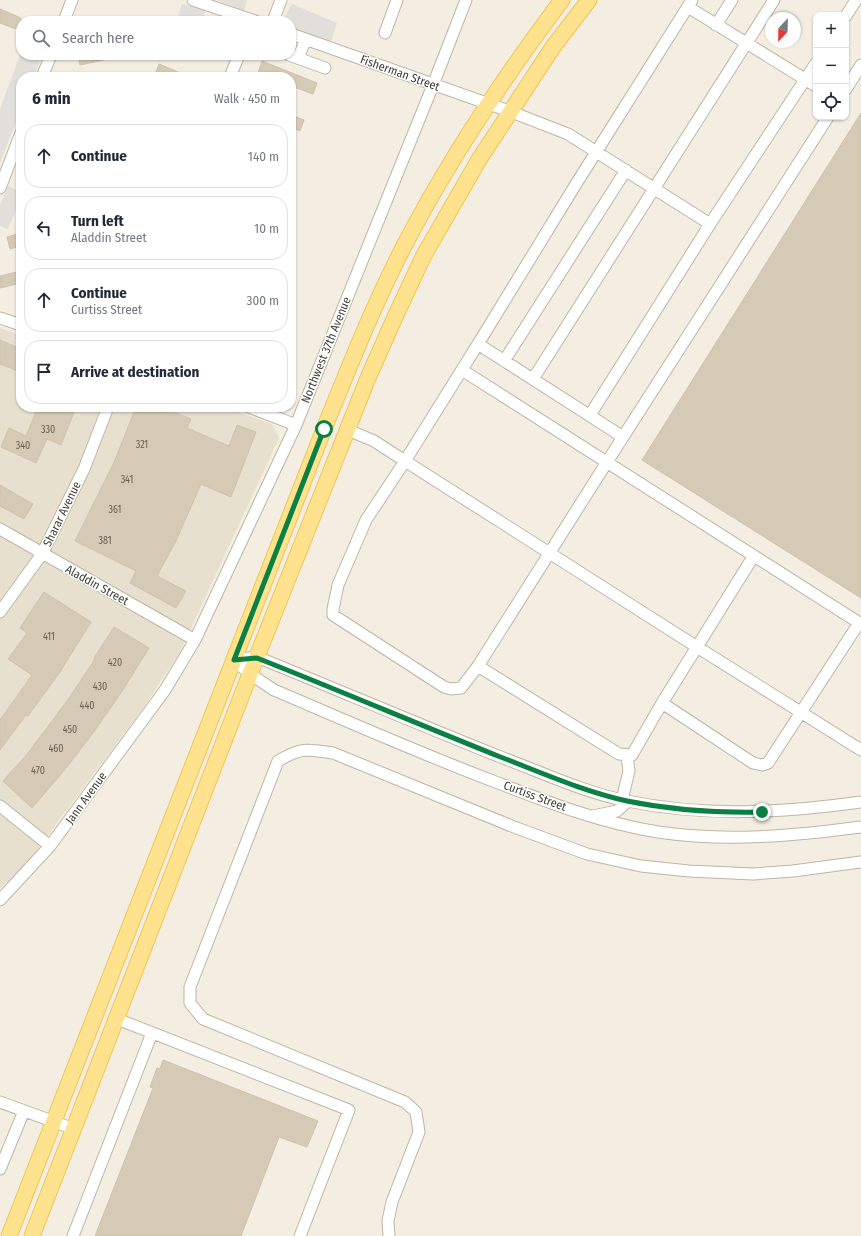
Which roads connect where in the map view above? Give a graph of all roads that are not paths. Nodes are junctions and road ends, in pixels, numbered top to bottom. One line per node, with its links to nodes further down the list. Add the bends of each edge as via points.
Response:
1 (72, 0): 13 (street)
2 (193, 0): 14 (street)
3 (281, 0): 15 (street)
4 (397, 0): 17 (street)
5 (466, 0): 33 (street, Northwest 37th Avenue)
6 (562, 0): 34 (main road)
7 (589, 0): 35 (main road)
8 (732, 0): 16 (street)
9 (774, 0): 20 (street)
10 (856, 0): 12 (street)
11 (690, 4): 16 (street); 38 (street)
12 (848, 12)
13 (66, 16)
14 (239, 16)
15 (275, 16)
16 (716, 25): 20 (street)
17 (384, 33)
18 (296, 36): 19 (street, Fisherman Street)
19 (306, 39): 21 (street); 33 (street, Fisherman Street)
20 (746, 43): 30 (street); 41 (street)
21 (296, 54)
22 (296, 58): 26 (street)
23 (49, 60): 28 (street)
24 (237, 60): 29 (street)
25 (861, 65): 32 (street)
26 (325, 68)
27 (813, 68): 30 (street)
28 (44, 72)
29 (232, 72)
30 (806, 79): 31 (street); 42 (street)
31 (813, 84)
32 (849, 84)
33 (433, 85): 34 (street, Fisherman Street); 52 (street, Northwest 37th Avenue)
34 (488, 104): 35 (street, Fisherman Street); 66 (main road, via 440,179 378,300 343,381)
35 (509, 111): 38 (street, Fisherman Street, via 568,134); 53 (main road, via 424,255 368,378)
36 (826, 120): 54 (street)
37 (16, 146): 40 (street)
38 (597, 152): 39 (street, Fisherman Street); 45 (street)
39 (626, 170): 41 (street, Fisherman Street); 46 (street)
40 (0, 188)
41 (654, 188): 42 (street, Fisherman Street); 48 (street)
42 (710, 224): 51 (street)
43 (0, 318): 44 (street)
44 (16, 323)
45 (478, 344): 46 (street); 47 (street)
46 (504, 361): 48 (street)
47 (462, 370): 55 (street); 56 (street)
48 (533, 379): 51 (street)
49 (106, 412): 58 (street, Sharar Avenue, via 84,470)
50 (263, 412): 52 (street)
51 (590, 416): 54 (street)
52 (296, 424): 63 (street, Northwest 37th Avenue)
53 (348, 430): 55 (street); 65 (main road)
54 (623, 437): 56 (street)
55 (405, 461): 59 (street); 67 (street, via 366,520 338,585 333,615 444,687 461,688)
56 (607, 462): 59 (street); 60 (street)
57 (0, 530): 58 (street, Aladdin Street)
58 (42, 554): 61 (street, Sharar Avenue); 63 (street, Aladdin Street)
59 (549, 554): 64 (street); 67 (street)
60 (752, 557): 62 (street); 64 (street)
61 (0, 612)
62 (860, 623): 71 (street)
63 (196, 640): 69 (street, Northwest 37th Avenue)
64 (697, 647): 70 (street); 71 (street)
65 (257, 658): 66 (street); 68 (main road); 74 (street, Curtiss Street, via 454,739 578,787)
66 (234, 660): 68 (street, Curtiss Street); 86 (main road)
67 (478, 666): 73 (street, via 619,754)
68 (250, 674): 77 (street, Curtiss Street, via 274,690 432,757); 82 (main road)
69 (165, 690): 79 (street, Jann Avenue)
70 (662, 703): 71 (street, via 753,763 762,765 768,763); 73 (street, via 634,752)
71 (801, 713): 72 (street)
72 (861, 750)
73 (627, 756): 74 (street, via 629,771)
74 (625, 801): 75 (street, Curtiss Street, via 665,807 736,812 786,811); 77 (street, via 617,811)
75 (861, 802)
76 (0, 806): 79 (street)
77 (590, 816): 78 (street, Curtiss Street, via 658,832 701,837 787,836)
78 (861, 827)
79 (50, 846): 81 (street, Jann Avenue)
80 (861, 862): 93 (street, via 793,872 753,874 641,866 587,854 565,846 333,753 307,749 278,761 190,987 190,1003 203,1019 405,1102 416,1112 419,1132 392,1202 388,1221)
81 (0, 899)
82 (117, 1019): 83 (street); 87 (main road)
83 (152, 1033): 91 (street); 92 (street, via 349,1110)
84 (0, 1102): 85 (street)
85 (24, 1111): 86 (street); 88 (street)
86 (54, 1121): 87 (street); 89 (main road)
87 (74, 1129): 90 (main road)
88 (0, 1169)
89 (9, 1236)
90 (32, 1236)
91 (73, 1236)
92 (300, 1236)
93 (389, 1236)

